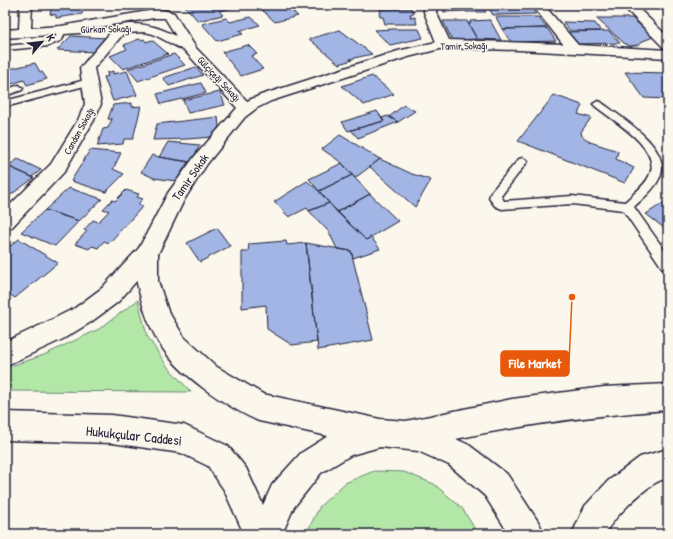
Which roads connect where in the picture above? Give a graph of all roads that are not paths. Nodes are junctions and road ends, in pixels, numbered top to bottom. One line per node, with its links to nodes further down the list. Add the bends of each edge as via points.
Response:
1 (26, 5): 13 (street)
2 (171, 5): 7 (street); 8 (street)
3 (430, 5): 15 (street, via 430,12)
4 (538, 5): 18 (street)
5 (628, 5): 16 (street)
6 (644, 5): 9 (street)
7 (149, 15): 8 (street, via 163,14); 11 (street, via 138,21 138,25); 12 (street, Gürkan Sokağı)
8 (171, 18): 11 (street, via 165,25); 19 (street, Gülçiçeği Sokağı)
9 (659, 18)
10 (120, 28): 11 (street, Gürkan Sokağı); 12 (street, Gürkan Sokağı); 21 (street, Candan Sokağı, via 86,68)
11 (145, 28): 19 (street, Gülçiçeği Sokağı, via 157,31)
12 (64, 29): 13 (street, Gürkan Sokağı); 17 (lane, via 58,40 50,44)
13 (25, 32): 14 (street, Gürkan Sokağı)
14 (5, 34)
15 (444, 44): 18 (street, Tamir Sokağı); 26 (street, Tamir Sokağı, via 402,54 285,91)
16 (668, 44)
17 (5, 48)
18 (574, 49): 20 (street, Tamir Sokağı)
19 (192, 50): 26 (street, Gülçiçeği Sokağı)
20 (668, 54)
21 (89, 82): 24 (lane); 29 (street, Candan Sokağı, via 93,104 72,145 58,168)
22 (19, 88): 23 (lane)
23 (5, 92)
24 (5, 104)
25 (598, 104): 28 (lane, via 644,140 657,161 657,174 654,180)
26 (246, 109): 30 (street, Tamir Sokak, via 230,124 201,160 175,198)
27 (522, 160): 28 (lane, via 495,195 502,205 572,200)
28 (627, 206): 31 (lane)
29 (5, 222)
30 (147, 254): 32 (street, via 110,295 83,315); 35 (street, via 147,281 157,315 175,345 208,376 259,407)
31 (668, 265)
32 (5, 354)
33 (668, 397): 35 (street, via 604,401 512,413)
34 (5, 426): 37 (street, Hukukçular Caddesi, via 112,429 184,439 218,456 235,479)
35 (393, 434): 38 (street, via 345,442 311,463 283,496); 39 (street, via 420,437 459,455 496,485)
36 (668, 464): 40 (street, via 651,468 618,492 596,517)
37 (260, 534)
38 (266, 534)
39 (528, 534)
40 (588, 534)

